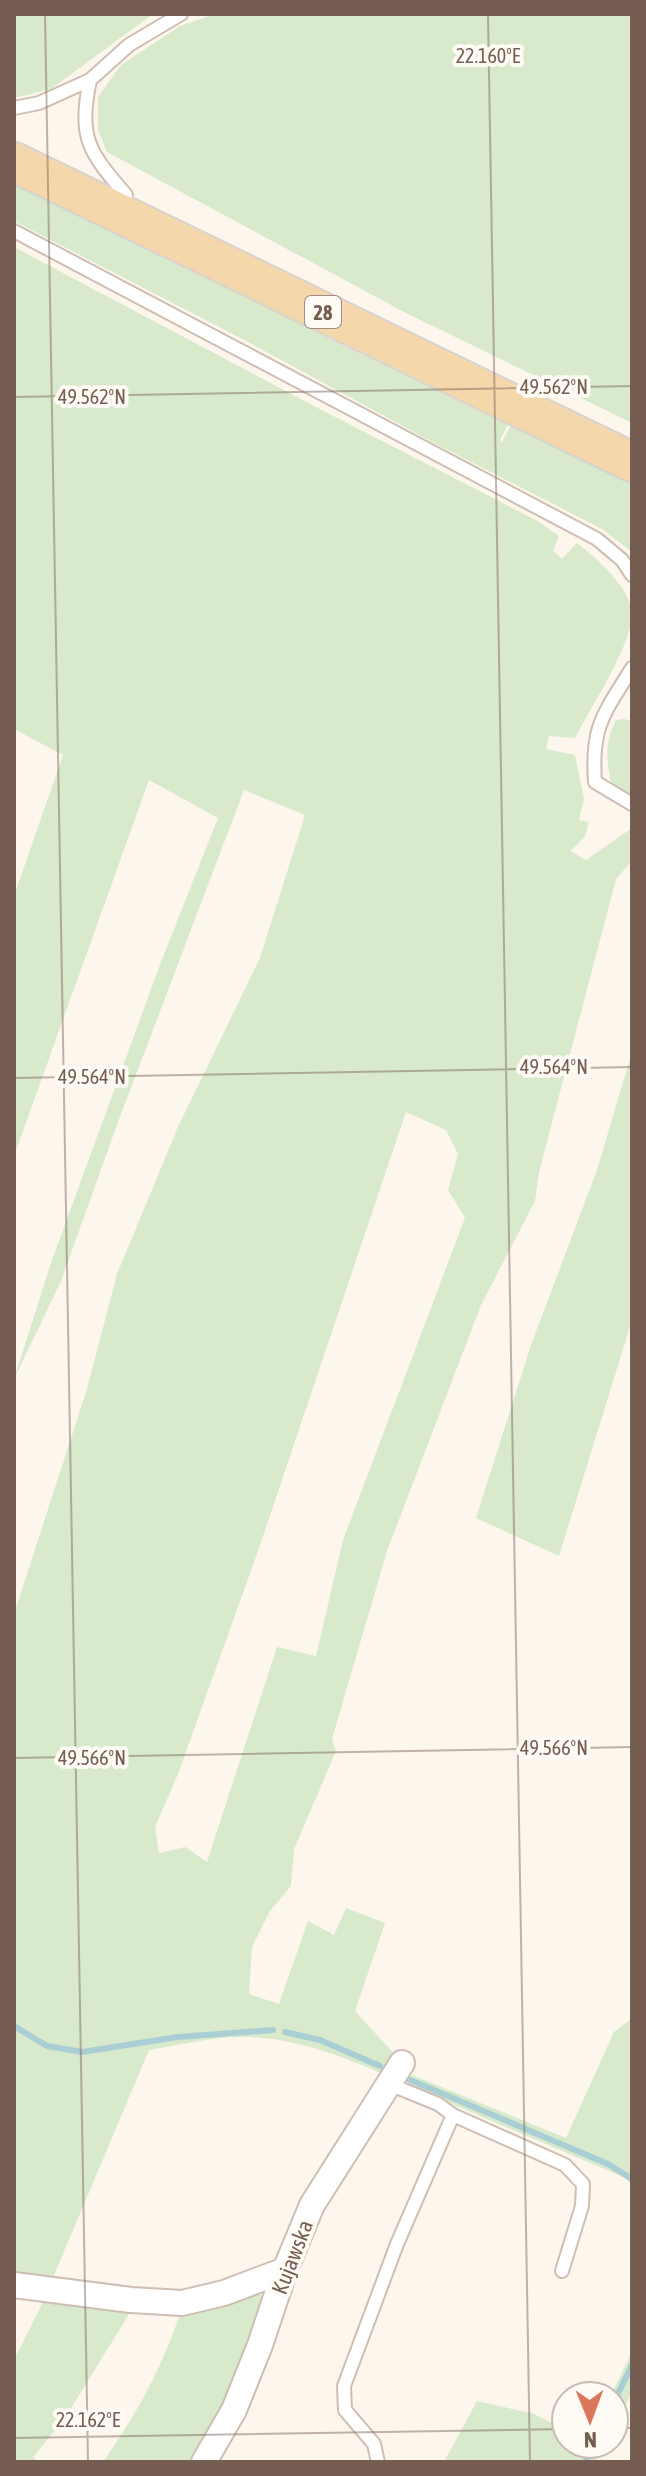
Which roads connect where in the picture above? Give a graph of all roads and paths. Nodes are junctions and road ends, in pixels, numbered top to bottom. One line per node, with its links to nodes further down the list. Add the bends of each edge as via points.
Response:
1 (181, 14): 2 (lane, via 129,45)
2 (90, 80): 3 (lane, via 46,101); 6 (lane, via 85,118 90,149)
3 (14, 108)
4 (14, 141): 6 (main road, 28)
5 (14, 162): 9 (main road, 28)
6 (126, 195): 8 (main road, 28)
7 (14, 231): 10 (lane, via 597,539)
8 (632, 439)
9 (632, 462)
10 (632, 575)
11 (632, 668): 12 (lane, via 597,726 593,752 595,782)
12 (632, 804)
13 (402, 2063): 14 (street, Kujawska)
14 (389, 2084): 15 (lane); 16 (street, Kujawska, via 312,2205)
15 (453, 2115): 17 (lane, via 565,2165 583,2184 582,2206); 20 (lane, via 344,2386 345,2410 374,2444)
16 (285, 2270): 18 (street, via 182,2303); 19 (street, Kujawska, via 234,2410)
17 (562, 2271)
18 (14, 2285)
19 (204, 2462)
20 (378, 2462)

